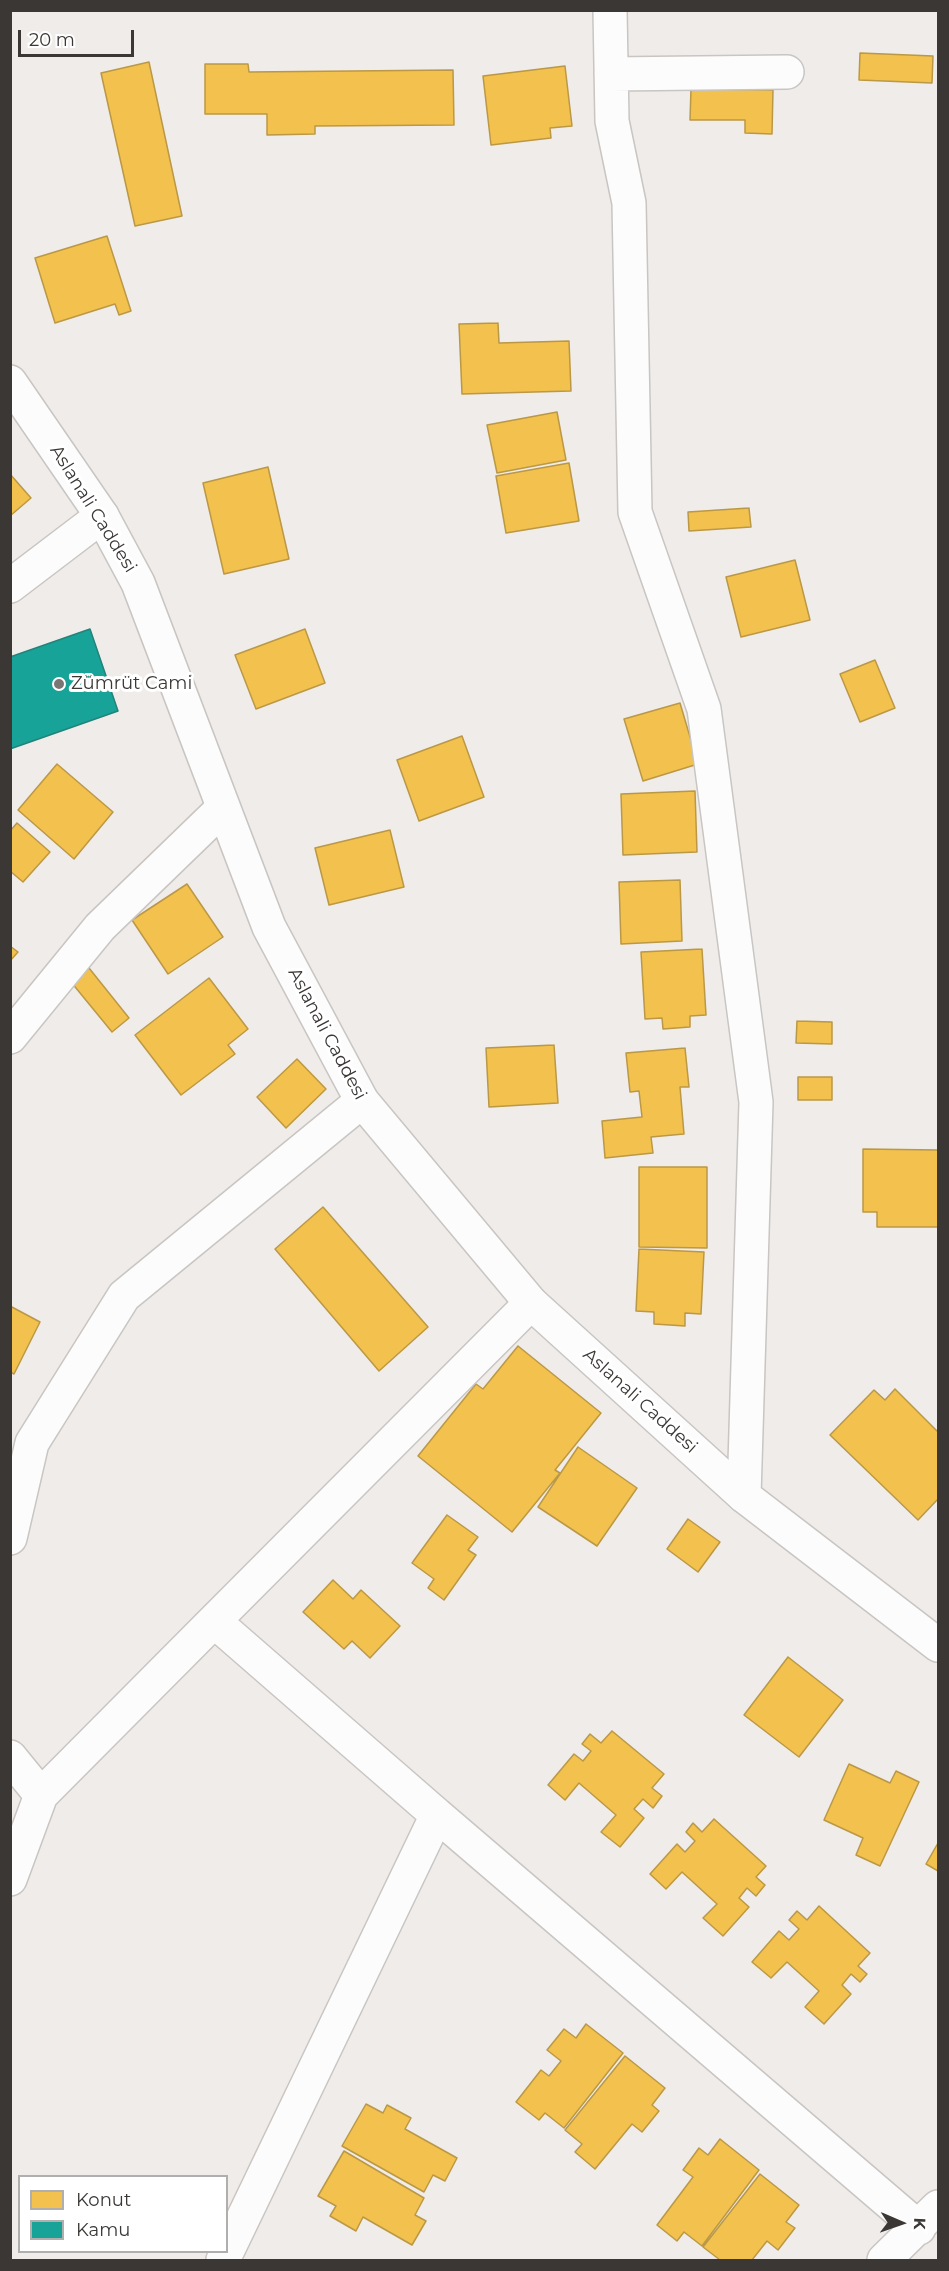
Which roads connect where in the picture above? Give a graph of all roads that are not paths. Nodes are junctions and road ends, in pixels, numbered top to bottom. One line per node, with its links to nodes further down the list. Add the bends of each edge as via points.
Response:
1 (610, 10): 3 (street)
2 (787, 72): 3 (street)
3 (611, 74): 11 (street, via 612,122 630,202 635,513 704,708 756,1102)
4 (10, 382): 5 (street, Aslanali Caddesi)
5 (102, 516): 6 (street); 7 (street, Aslanali Caddesi, via 138,583)
6 (10, 586)
7 (223, 808): 8 (street, via 100,927); 9 (street, Aslanali Caddesi, via 269,927)
8 (10, 1037)
9 (362, 1101): 10 (street, Aslanali Caddesi); 12 (street, via 124,1296 32,1443)
10 (531, 1303): 11 (street, Aslanali Caddesi); 13 (street)
11 (744, 1496): 14 (street, Aslanali Caddesi)
12 (10, 1538)
13 (214, 1621): 16 (street); 17 (street)
14 (939, 1645)
15 (10, 1757): 16 (street)
16 (41, 1795): 18 (street)
17 (437, 1815): 19 (street); 20 (street)
18 (10, 1879)
19 (929, 2218): 21 (street)
20 (228, 2250)
21 (884, 2260)

